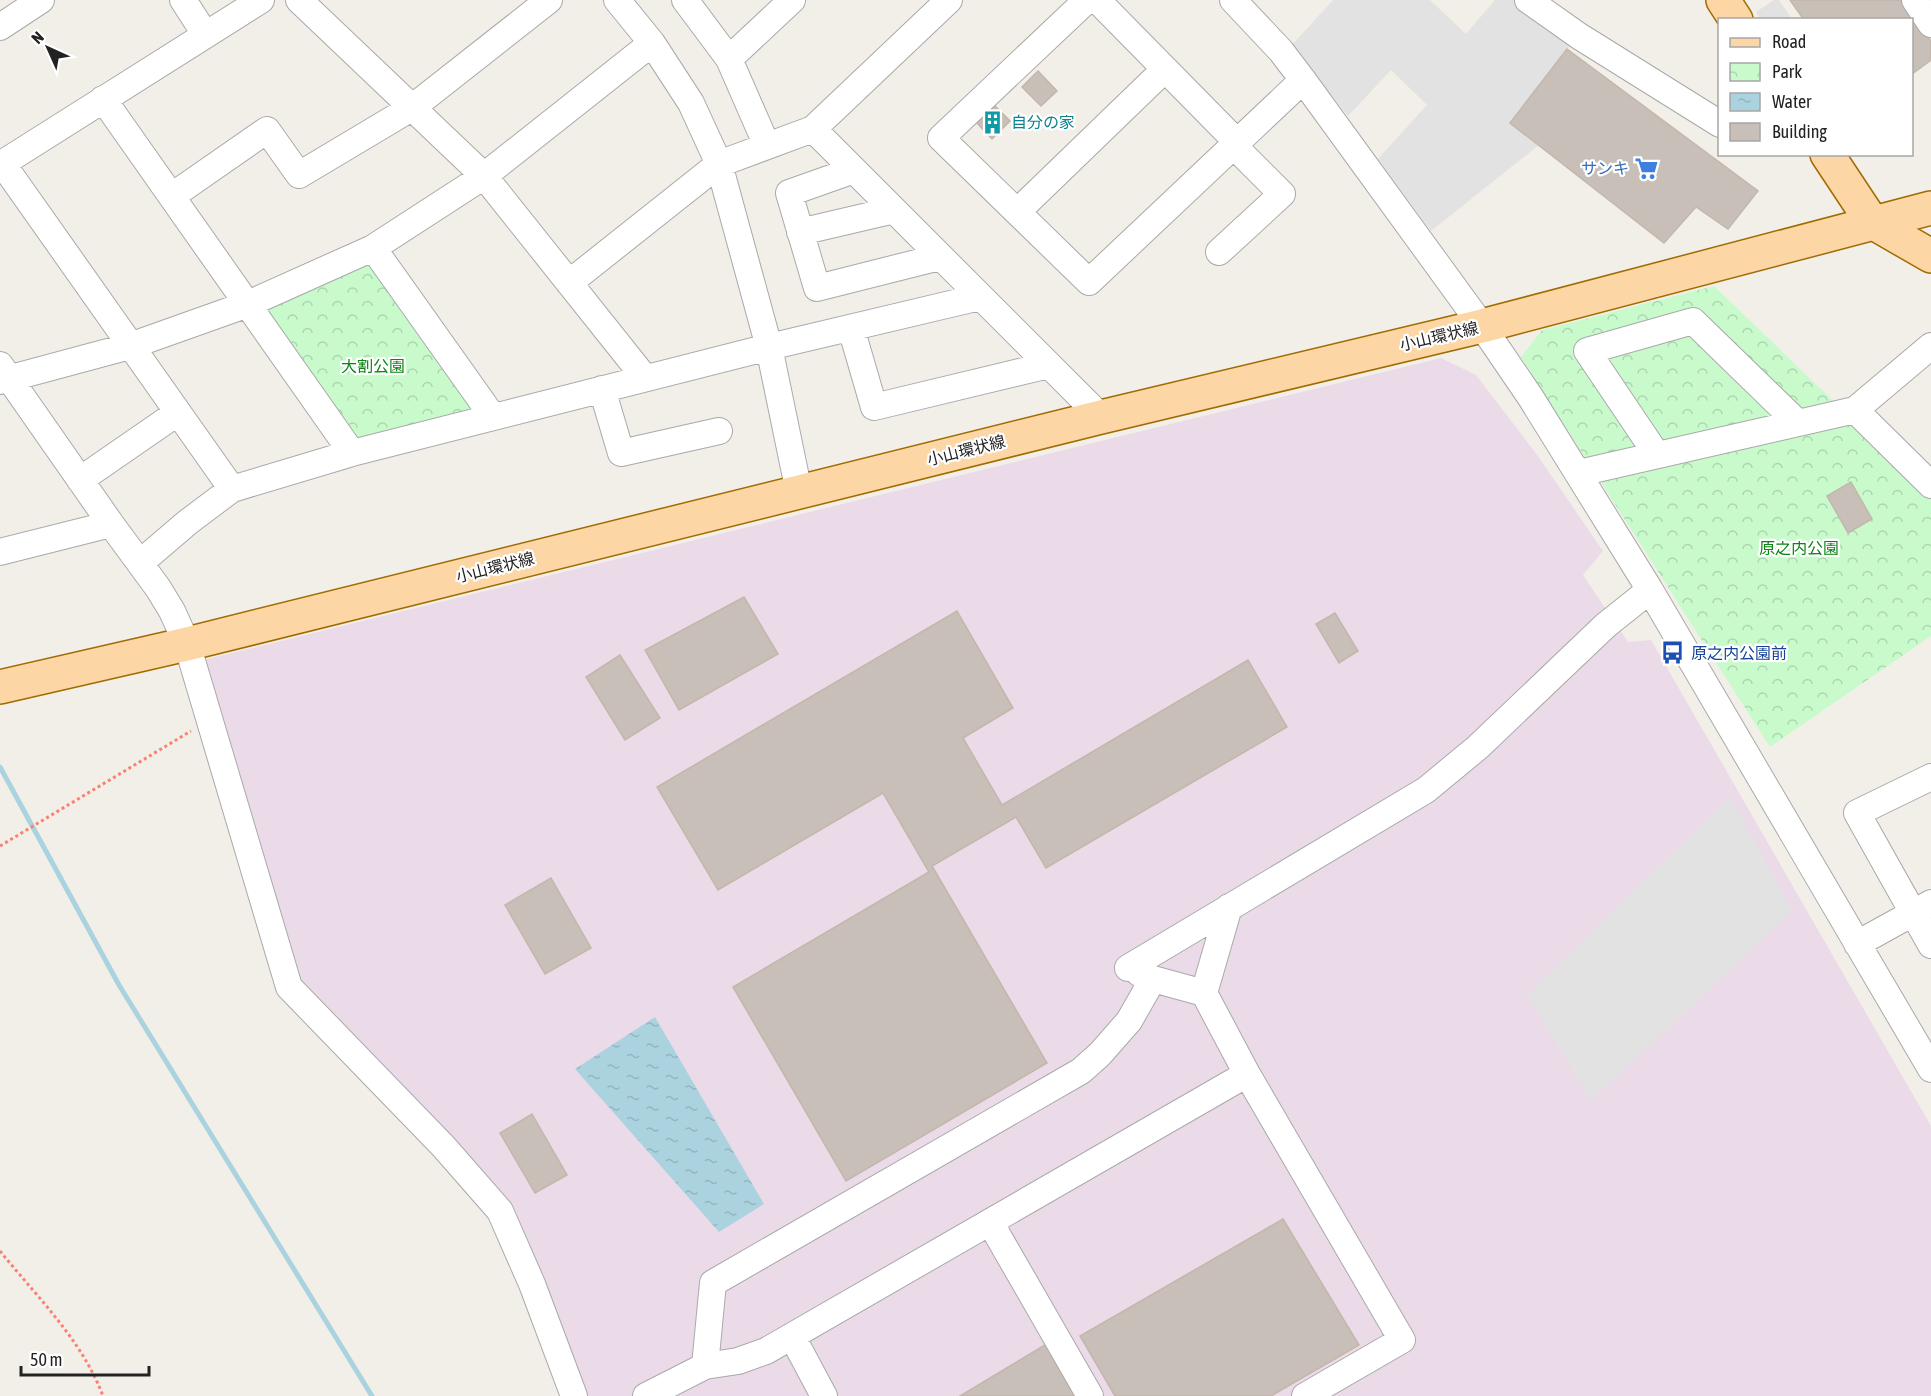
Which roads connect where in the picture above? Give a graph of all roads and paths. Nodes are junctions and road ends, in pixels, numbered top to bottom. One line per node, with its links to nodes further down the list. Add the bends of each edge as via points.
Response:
1 (40, 0): 18 (street)
2 (183, 0): 19 (street)
3 (261, 0): 19 (street)
4 (299, 0): 25 (street)
5 (549, 0): 25 (street)
6 (616, 0): 20 (street)
7 (685, 0): 21 (street)
8 (792, 0): 21 (street)
9 (949, 0): 27 (street)
10 (1087, 0): 38 (street, via 941,138)
11 (1097, 0): 22 (street)
12 (1233, 0): 23 (street)
13 (1528, 0): 26 (street)
14 (1723, 0): 16 (main road)
15 (1915, 0): 17 (street)
16 (1735, 18)
17 (1931, 24)
18 (0, 27)
19 (205, 34): 24 (street)
20 (652, 43): 32 (street, via 691,103); 34 (street)
21 (729, 59): 28 (street)
22 (1165, 69): 29 (street, via 1231,136); 38 (street)
23 (1303, 80): 29 (street); 48 (street)
24 (103, 99): 31 (street); 35 (street)
25 (412, 106): 34 (street); 35 (street, via 299,175 267,130)
26 (1718, 123)
27 (813, 129): 28 (street); 33 (street)
28 (767, 146): 32 (street)
29 (1234, 146): 38 (street, via 1089,282); 42 (street, via 1282,194)
30 (1828, 156): 39 (main road)
31 (1, 164): 50 (street)
32 (719, 164): 45 (street); 52 (street)
33 (854, 170): 37 (street); 40 (street, via 789,193)
34 (484, 176): 41 (street); 45 (street)
35 (172, 196): 47 (street)
36 (1931, 208): 39 (main road, 小山環状線)
37 (894, 210): 40 (street); 44 (street)
38 (1017, 212)
39 (1872, 222): 43 (main road); 48 (main road, 小山環状線)
40 (800, 232): 44 (street, via 817,288)
41 (373, 248): 47 (street); 59 (street)
42 (1219, 252)
43 (1931, 256)
44 (940, 257): 46 (street)
45 (569, 282): 55 (street)
46 (980, 297): 49 (street); 53 (street)
47 (248, 304): 50 (street); 63 (street)
48 (1482, 326): 60 (main road, 小山環状線); 65 (street)
49 (851, 327): 52 (street); 53 (street, via 874,407)
50 (130, 346): 54 (street); 58 (street)
51 (1931, 346): 57 (street)
52 (769, 347): 55 (street); 69 (street)
53 (1049, 365): 60 (street)
54 (3, 375): 66 (street)
55 (645, 378): 56 (street)
56 (602, 389): 59 (street); 62 (street, via 621,453)
57 (1855, 410): 61 (street); 67 (street)
58 (177, 413): 66 (street); 68 (street)
59 (493, 417): 63 (street)
60 (1101, 417): 69 (main road, 小山環状線)
61 (1798, 423): 64 (street); 64 (street, via 1693,321 1587,351)
62 (719, 431)
63 (352, 453): 68 (street)
64 (1657, 455): 65 (street)
65 (1579, 474): 73 (street)
66 (80, 480): 70 (street)
67 (1931, 485)
68 (232, 489): 72 (street)
69 (799, 492): 74 (main road, 小山環状線)
70 (111, 524): 71 (street); 72 (street)
71 (0, 552)
72 (140, 563): 74 (street, via 172,611)
73 (1650, 590): 79 (street, via 1606,625 1478,747 1426,790); 81 (street)
74 (187, 644): 75 (main road, 小山環状線); 76 (street)
75 (0, 687)
76 (210, 720): 78 (path); 92 (street, via 290,987 500,1211)
77 (1931, 777): 80 (street, via 1857,813)
78 (0, 846)
79 (1229, 907): 83 (street, via 1128,968); 84 (street)
80 (1922, 908): 81 (street); 82 (street)
81 (1857, 944): 85 (street)
82 (1931, 945)
83 (1153, 979): 84 (street); 90 (street, via 1129,1021 1081,1071 713,1283)
84 (1204, 993): 86 (street)
85 (1931, 1069)
86 (1247, 1074): 87 (street); 96 (street, via 1402,1340)
87 (990, 1222): 89 (street); 95 (street)
88 (0, 1251): 91 (path, via 70,1335)
89 (792, 1336): 90 (street, via 756,1355); 94 (street)
90 (705, 1366): 93 (street)
91 (103, 1396)
92 (574, 1396)
93 (646, 1396)
94 (824, 1396)
95 (1090, 1396)
96 (1305, 1396)

